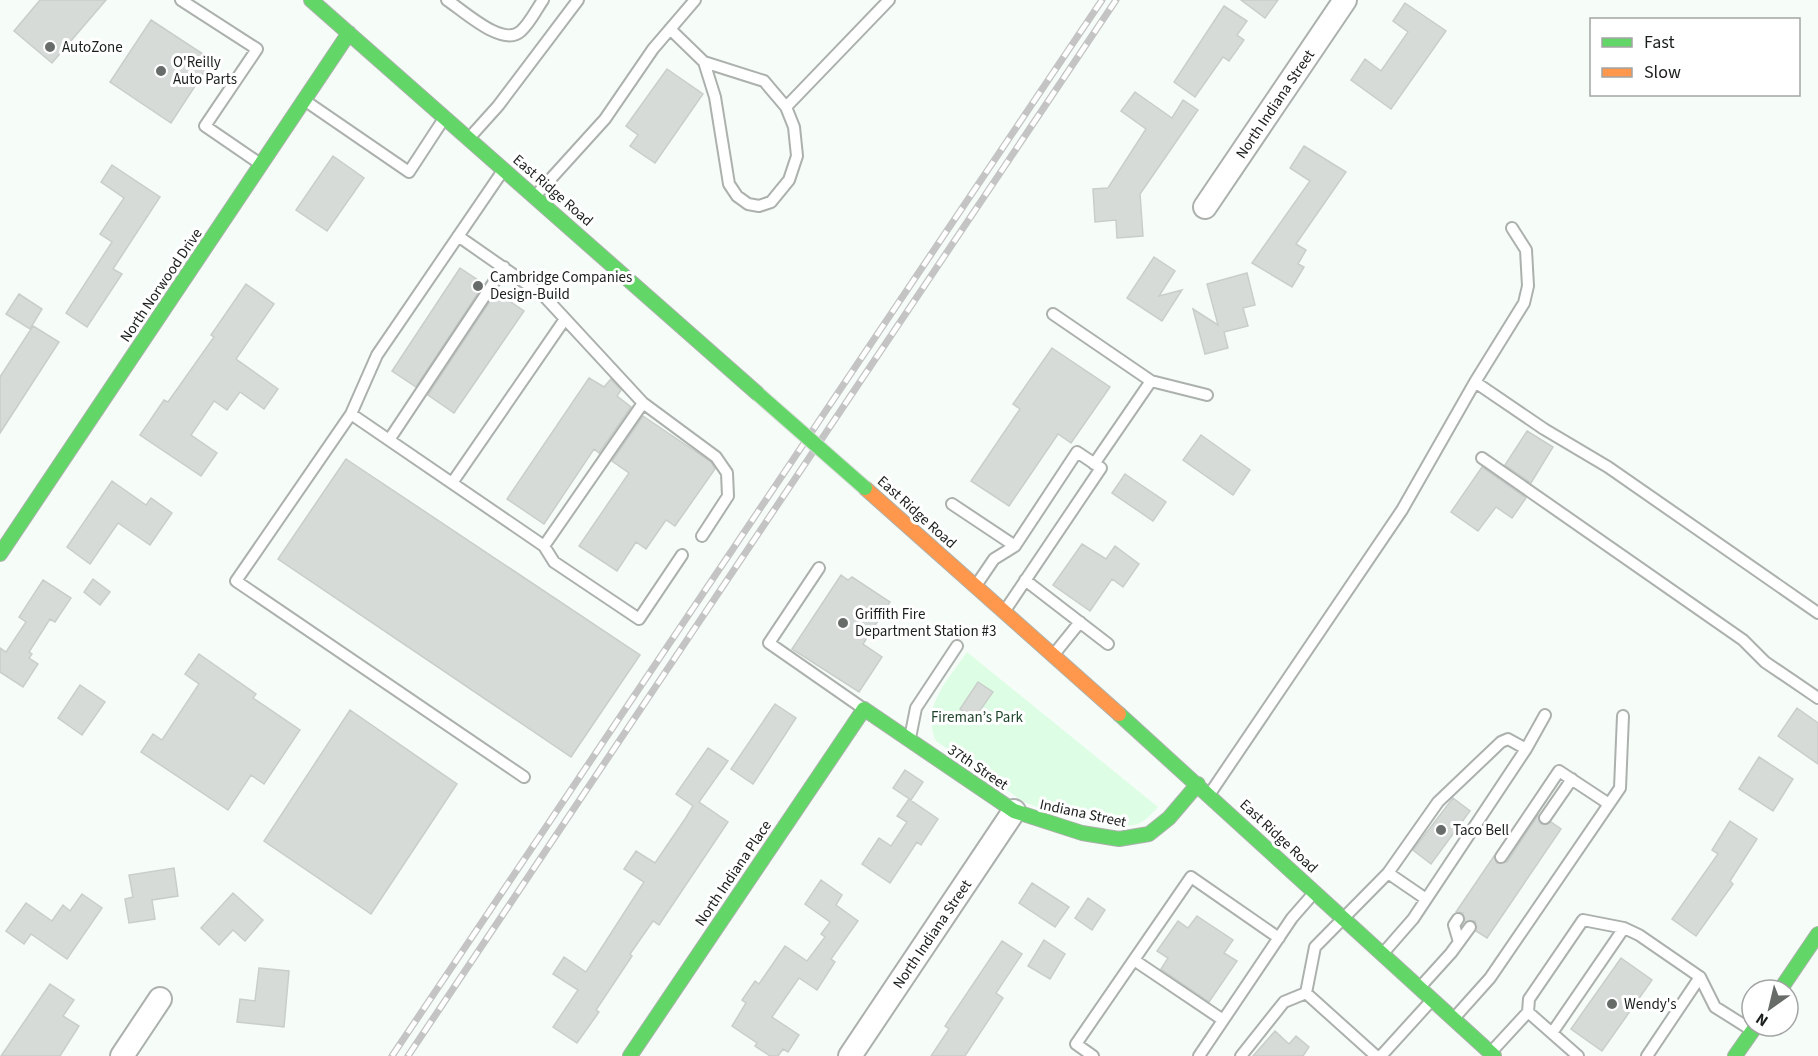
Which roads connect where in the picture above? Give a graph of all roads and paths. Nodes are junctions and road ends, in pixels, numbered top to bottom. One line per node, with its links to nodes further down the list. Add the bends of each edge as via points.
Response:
1 (181, 0): 16 (lane, via 257,49 205,126)
2 (311, 0): 10 (main road, East Ridge Road, via 329,10)
3 (447, 0): 4 (lane, via 499,35 511,37 521,31)
4 (543, 0)
5 (578, 0): 15 (lane)
6 (695, 0): 9 (lane)
7 (889, 0): 13 (lane)
8 (1345, 0): 19 (street, North Indiana Street)
9 (670, 29): 11 (lane); 18 (lane, via 604,119)
10 (349, 33): 12 (main road, North Norwood Drive); 14 (main road, East Ridge Road)
11 (704, 62): 13 (lane, via 764,81); 13 (lane, via 715,97 729,184 748,204 759,206 771,201 789,180 797,141)
12 (304, 100): 14 (lane, via 409,172); 16 (main road, North Norwood Drive)
13 (786, 107)
14 (445, 118): 15 (main road, East Ridge Road)
15 (469, 138): 17 (main road, East Ridge Road)
16 (262, 164): 38 (main road, North Norwood Drive)
17 (504, 169): 18 (main road, East Ridge Road); 21 (lane)
18 (534, 196): 42 (main road, East Ridge Road, bridge)
19 (1205, 207)
20 (1512, 228): 26 (lane, via 1526,250 1528,286 1524,303)
21 (458, 236): 22 (lane); 29 (lane, via 377,355)
22 (504, 267): 24 (lane, via 534,287); 30 (lane)
23 (1053, 314): 25 (lane)
24 (565, 318): 28 (lane); 33 (lane)
25 (1151, 381): 27 (lane); 32 (lane)
26 (1475, 382): 44 (lane, via 1608,467); 58 (lane, via 1402,510)
27 (1208, 395)
28 (643, 403): 35 (lane, via 716,456 727,472 728,496); 36 (lane)
29 (351, 414): 30 (lane); 55 (lane, via 236,581)
30 (389, 440): 33 (lane)
31 (1482, 458): 49 (lane, via 1743,640 1765,662)
32 (1094, 464): 37 (lane, via 1077,452); 41 (lane, via 1101,468)
33 (452, 483): 36 (lane)
34 (952, 504): 37 (lane)
35 (702, 536)
36 (544, 546): 39 (lane, via 554,562 639,620)
37 (1015, 546): 42 (lane, via 994,559)
38 (0, 554)
39 (682, 555)
40 (819, 568): 50 (lane, via 769,643)
41 (1025, 580): 43 (lane); 45 (lane)
42 (975, 586): 43 (main road, East Ridge Road)
43 (1004, 612): 48 (main road, East Ridge Road)
44 (1818, 613)
45 (1080, 622): 46 (lane); 48 (lane)
46 (1108, 644)
47 (957, 646): 53 (lane, via 916,708)
48 (1053, 655): 57 (main road, East Ridge Road)
49 (1818, 698)
50 (864, 709): 53 (main road, 37th Street); 89 (main road, North Indiana Place)
51 (1545, 715): 54 (lane)
52 (1623, 716): 59 (lane, via 1620,788)
53 (910, 741): 60 (main road, 37th Street)
54 (1526, 749): 63 (lane, via 1508,739 1501,742 1434,806); 65 (lane)
55 (524, 777)
56 (1572, 779): 59 (lane); 61 (lane); 62 (lane, via 1559,771)
57 (1198, 784): 58 (main road, East Ridge Road); 60 (main road, Indiana Street, via 1159,827 1131,839 1115,839 1034,820)
58 (1210, 795): 64 (main road, East Ridge Road)
59 (1608, 804): 82 (lane, via 1490,978)
60 (1014, 811): 90 (street, North Indiana Street)
61 (1545, 818)
62 (1501, 857)
63 (1388, 873): 65 (lane); 66 (lane)
64 (1316, 892): 66 (main road, East Ridge Road); 70 (lane)
65 (1426, 898): 73 (lane)
66 (1345, 917): 73 (main road, East Ridge Road); 78 (lane, via 1315,947)
67 (1458, 918): 72 (lane, via 1454,926)
68 (1470, 927): 72 (lane)
69 (1624, 928): 75 (lane); 81 (lane, via 1583,920 1529,999); 85 (lane)
70 (1279, 938): 74 (lane, via 1191,877); 83 (lane)
71 (1816, 941): 76 (main road)
72 (1459, 942): 77 (lane)
73 (1383, 954): 77 (main road, East Ridge Road)
74 (1134, 960): 83 (lane); 91 (lane, via 1076,1044)
75 (1700, 977): 84 (lane, via 1715,1006); 97 (lane)
76 (1789, 978)
77 (1419, 987): 80 (main road, East Ridge Road)
78 (1306, 993): 93 (lane, via 1284,1002); 94 (lane)
79 (160, 999): 88 (street)
80 (1433, 999): 82 (main road, East Ridge Road); 95 (lane)
81 (1528, 1012): 85 (lane); 87 (lane)
82 (1453, 1019): 87 (main road, East Ridge Road)
83 (1223, 1020): 92 (lane)
84 (1740, 1021)
85 (1552, 1033): 96 (lane)
86 (1748, 1038): 98 (main road)
87 (1492, 1054)
88 (122, 1056)
89 (630, 1056)
90 (850, 1056)
91 (1094, 1056)
92 (1199, 1056)
93 (1241, 1056)
94 (1376, 1056)
95 (1381, 1056)
96 (1578, 1056)
97 (1647, 1056)
98 (1735, 1056)

